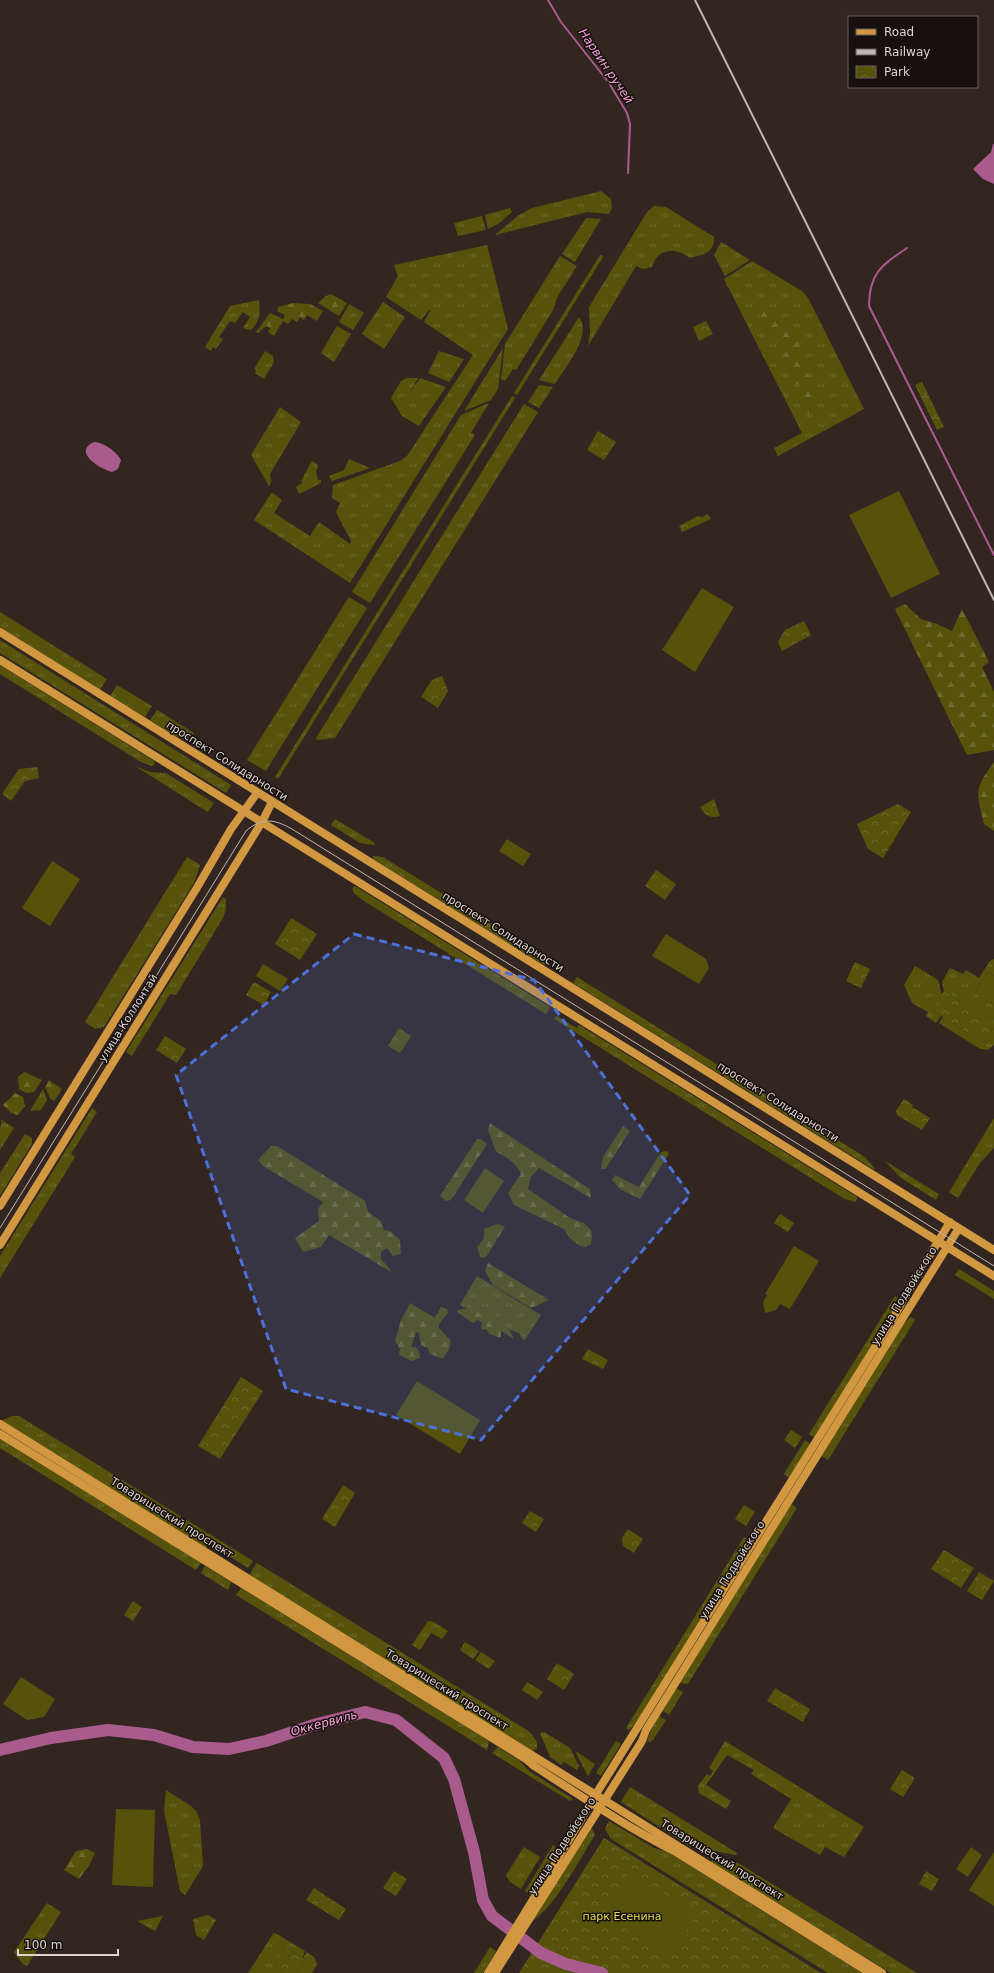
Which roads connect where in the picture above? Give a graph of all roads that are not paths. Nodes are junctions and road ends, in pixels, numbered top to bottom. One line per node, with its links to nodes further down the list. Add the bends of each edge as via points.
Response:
1 (0, 632): 3 (street, проспект Солидарности)
2 (0, 660): 5 (street)
3 (257, 793): 4 (street, проспект Солидарности); 5 (street, улица Коллонтай)
4 (272, 802): 6 (street, улица Коллонтай); 8 (street, проспект Солидарности)
5 (243, 810): 6 (street); 7 (street, улица Коллонтай)
6 (262, 822): 10 (street); 11 (street, улица Коллонтай)
7 (0, 1206)
8 (950, 1222): 9 (street, проспект Солидарности); 10 (street, улица Подвойского)
9 (959, 1228): 12 (street, улица Подвойского); 13 (street, проспект Солидарности)
10 (939, 1241): 12 (street); 17 (street, улица Подвойского, via 884,1334)
11 (0, 1244)
12 (948, 1246): 14 (street); 18 (street, улица Подвойского)
13 (994, 1250)
14 (994, 1276)
15 (0, 1424): 17 (street, Товарищеский проспект)
16 (0, 1434): 19 (street, Товарищеский проспект, via 526,1759)
17 (596, 1794): 18 (street, Товарищеский проспект); 19 (street, улица Подвойского)
18 (605, 1800): 20 (street, улица Подвойского); 26 (street, Товарищеский проспект)
19 (590, 1803): 20 (street, Товарищеский проспект); 21 (street, улица Подвойского)
20 (599, 1809): 21 (street, улица Подвойского); 25 (street, Товарищеский проспект, via 676,1852)
21 (522, 1923): 22 (street)
22 (509, 1945): 23 (street); 24 (street)
23 (488, 1973)
24 (495, 1973)
25 (870, 1973)
26 (882, 1973)

